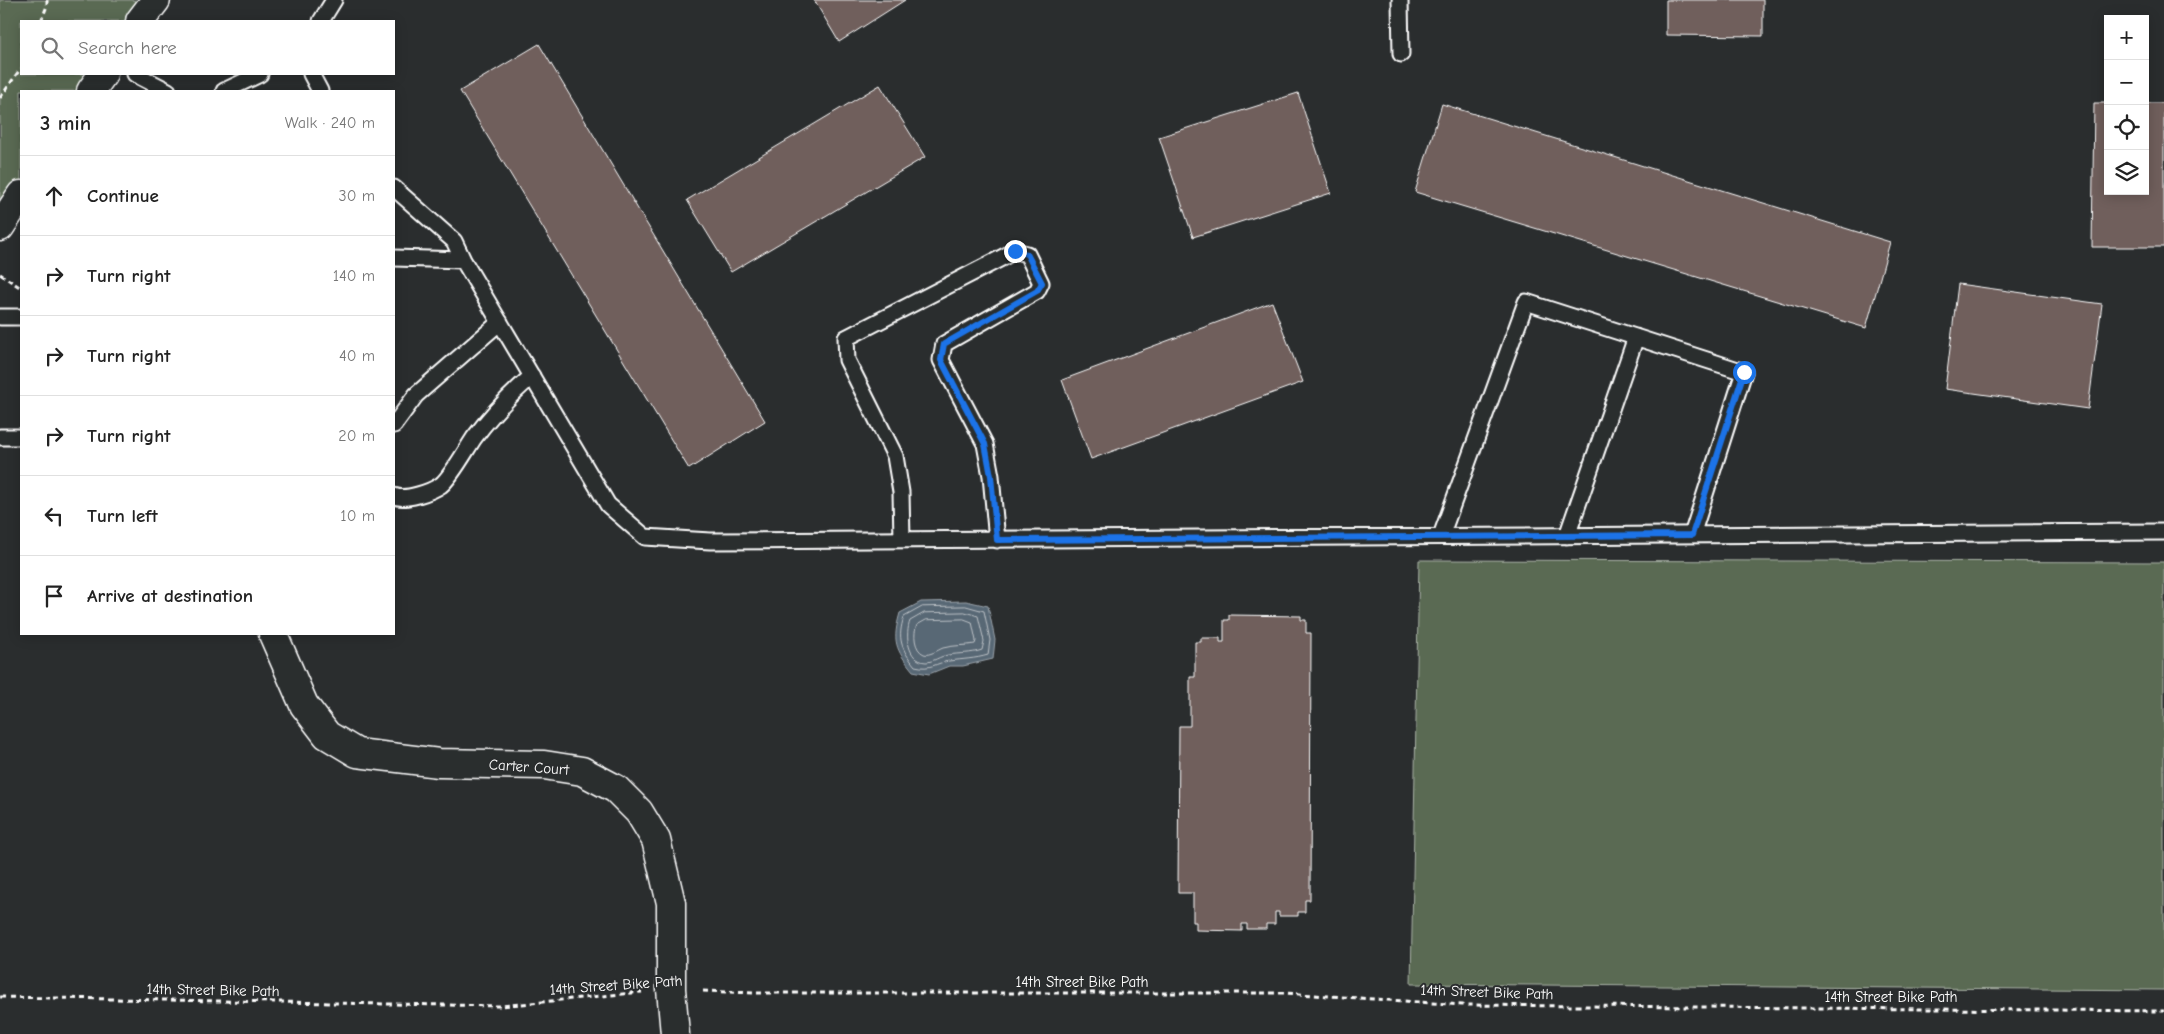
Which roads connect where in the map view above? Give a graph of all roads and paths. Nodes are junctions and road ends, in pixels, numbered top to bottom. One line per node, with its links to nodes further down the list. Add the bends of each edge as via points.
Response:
1 (47, 0): 5 (path)
2 (156, 0): 6 (street)
3 (334, 0): 7 (lane)
4 (1400, 0): 8 (lane)
5 (41, 20)
6 (141, 20)
7 (322, 20)
8 (1400, 54)
9 (20, 69): 18 (path)
10 (102, 75): 14 (street)
11 (137, 75): 15 (lane)
12 (258, 75): 16 (lane)
13 (312, 75): 17 (lane)
14 (92, 90)
15 (166, 90)
16 (226, 90)
17 (320, 90)
18 (0, 98)
19 (395, 189): 23 (lane, via 454,241)
20 (20, 196): 21 (street)
21 (0, 226)
22 (395, 258): 23 (lane)
23 (463, 260): 28 (lane)
24 (0, 274): 25 (path)
25 (20, 287)
26 (0, 317): 27 (lane)
27 (20, 317)
28 (500, 322): 30 (lane); 31 (lane, via 416,395)
29 (1636, 337): 36 (lane, via 1744,372); 37 (lane, via 1526,302); 38 (lane)
30 (532, 376): 34 (lane, via 508,396 442,485 422,494); 39 (lane, via 608,505 645,537 710,541)
31 (395, 424)
32 (0, 437): 33 (lane)
33 (20, 437)
34 (395, 496)
35 (2164, 532): 36 (lane)
36 (1692, 535): 38 (lane)
37 (1441, 536): 38 (lane); 40 (lane)
38 (1567, 536)
39 (902, 540): 40 (lane); 40 (lane, via 895,456 847,360 846,338 1015,251 1027,254 1042,283 1037,291 944,344 941,360 985,444)
40 (997, 540)
41 (273, 635): 42 (street, Carter Court, via 304,705 327,735 357,753 439,763 544,765 582,771 616,790 639,812 656,840 664,867 671,903)
42 (671, 989): 43 (path, 14th Street Bike Path, via 501,1006); 44 (path, 14th Street Bike Path, via 754,993 1284,993 1463,1005); 45 (street, Carter Court)
43 (0, 997)
44 (2164, 1010)
45 (675, 1034)

